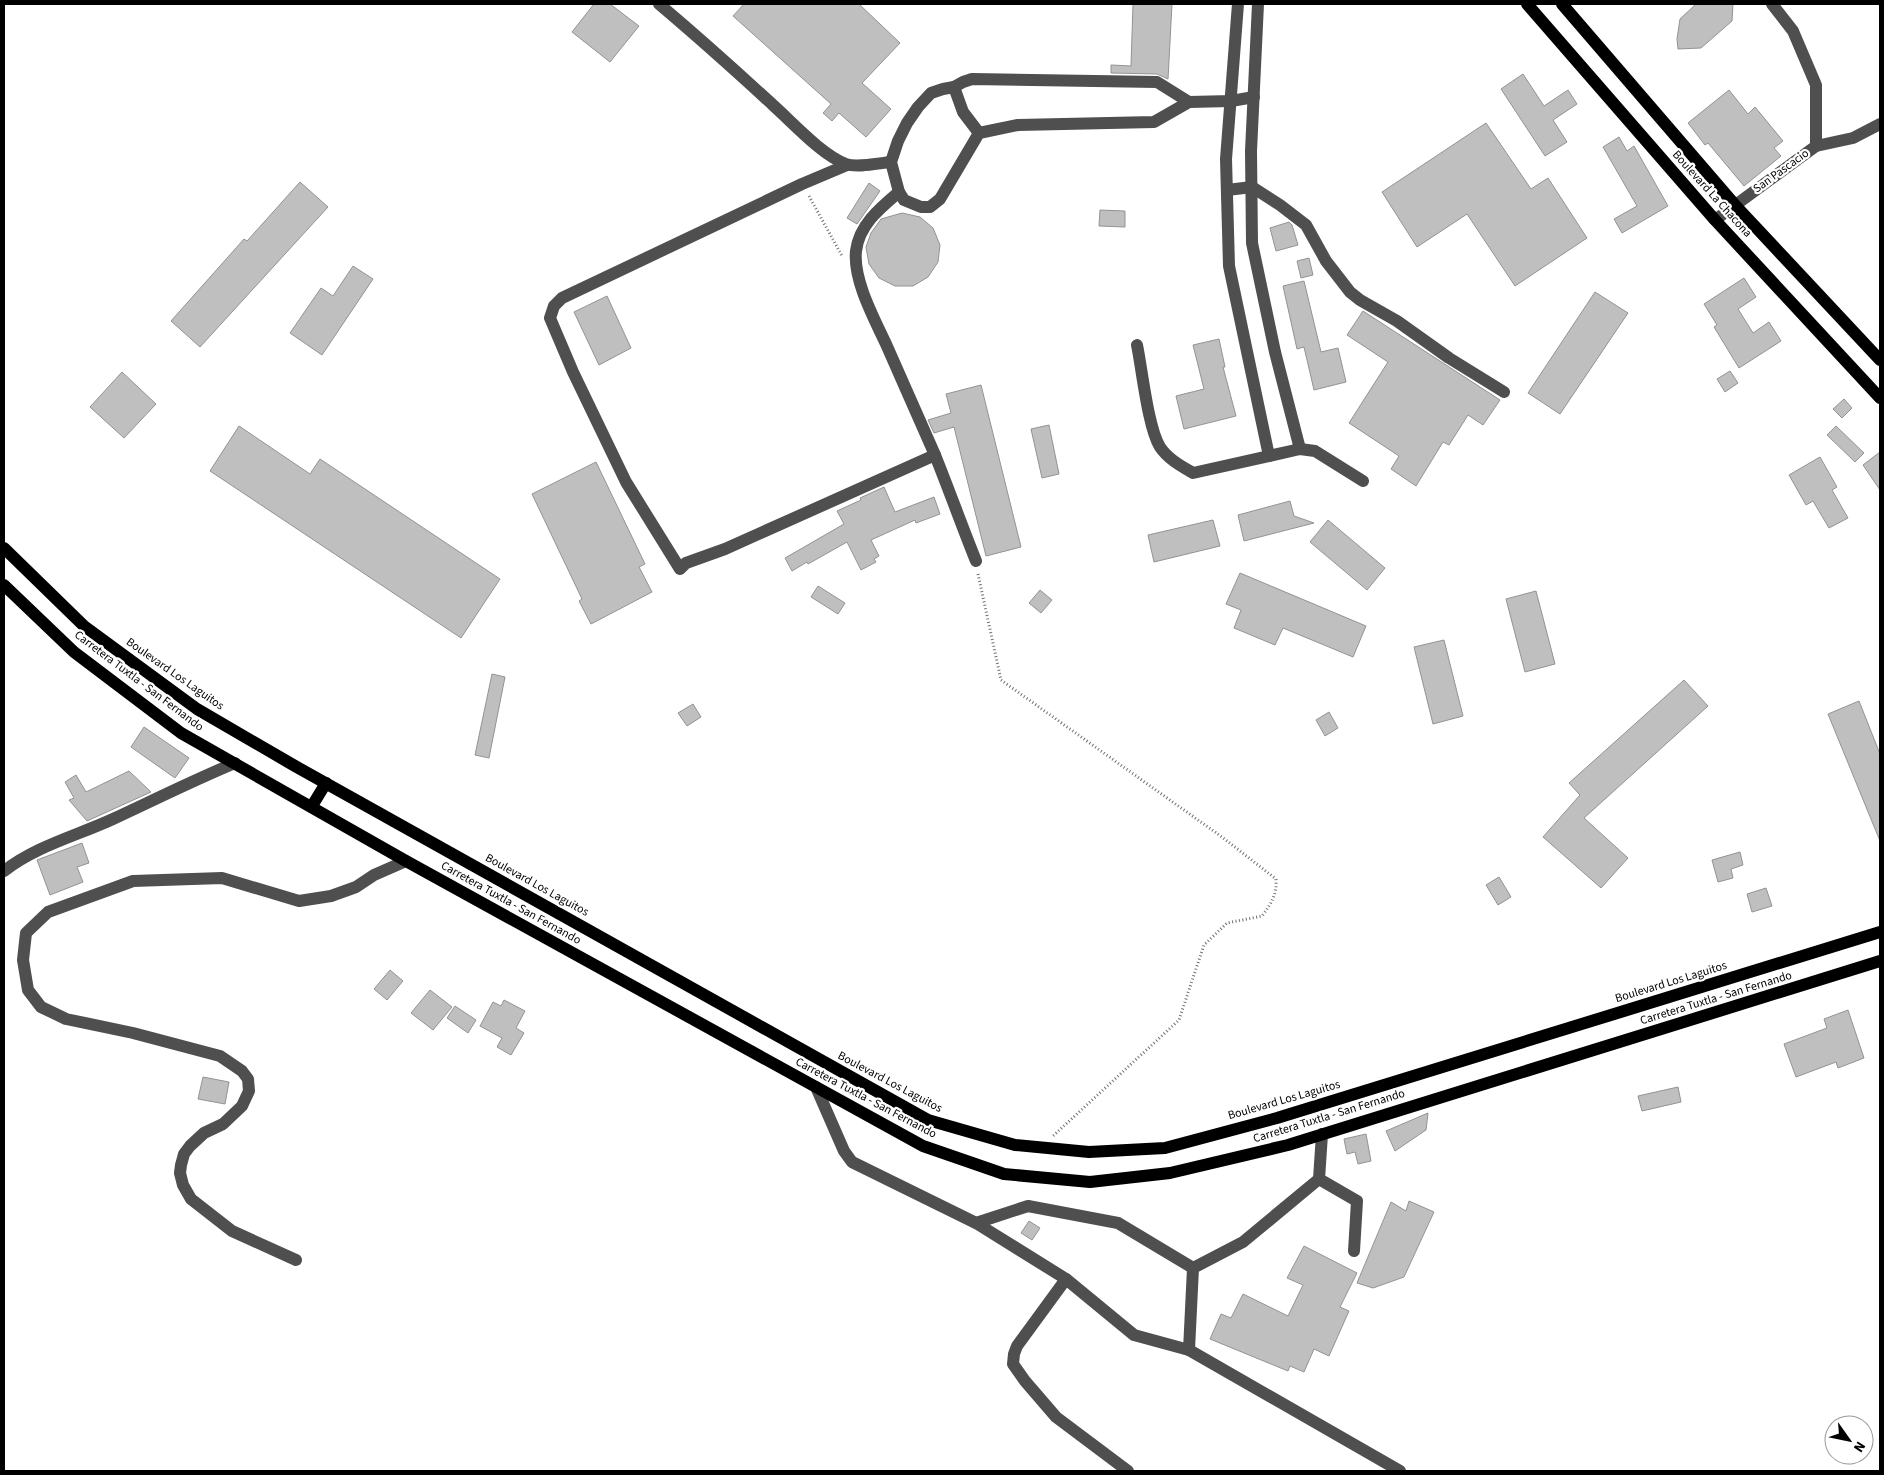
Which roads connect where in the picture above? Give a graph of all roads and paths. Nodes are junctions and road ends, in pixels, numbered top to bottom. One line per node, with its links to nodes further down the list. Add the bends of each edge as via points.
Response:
1 (659, 4): 15 (street, via 810,139)
2 (1238, 4): 9 (street)
3 (1258, 4): 8 (street)
4 (1527, 4): 21 (main road, Boulevard La Chacona)
5 (1562, 4): 20 (main road, Boulevard La Chacona)
6 (1772, 4): 13 (street, via 1792,31 1816,85)
7 (954, 88): 10 (street, via 972,79 1157,82); 12 (street, via 963,112); 14 (street, via 931,93 918,107 898,141)
8 (1254, 97): 9 (street); 17 (street)
9 (1231, 101): 10 (street); 18 (street)
10 (1189, 102): 12 (street, via 1154,122 1018,125)
11 (1880, 124): 13 (street, San Pascacio, via 1853,138)
12 (979, 133): 19 (street, via 935,204 921,206 904,200)
13 (1816, 146): 20 (street, San Pascacio)
14 (891, 162): 15 (street); 19 (street)
15 (847, 164): 16 (street)
16 (802, 184): 22 (path); 28 (street, via 562,298 554,306 550,318 554,331 626,482 680,569 686,563 725,549)
17 (1252, 187): 18 (street); 25 (street, via 1306,226 1326,261 1355,296); 27 (street, via 1252,242 1274,352)
18 (1227, 190): 29 (street, via 1228,266)
19 (899, 192): 28 (street, via 868,221 860,235 856,266 866,300)
20 (1735, 205): 21 (street, San Pascacio); 24 (main road, Boulevard La Chacona)
21 (1716, 220): 26 (main road, Boulevard La Chacona)
22 (844, 258)
23 (1137, 345): 29 (street, via 1153,427 1160,446 1174,462 1193,473)
24 (1880, 360)
25 (1504, 392)
26 (1880, 398)
27 (1300, 449): 29 (street); 30 (street, via 1315,451)
28 (935, 455): 32 (street)
29 (1269, 456)
30 (1363, 481)
31 (4, 548): 35 (main road, Boulevard Los Laguitos, via 84,626 106,643 198,709)
32 (976, 561): 43 (path, via 1001,680 1276,879 1273,902 1262,916 1227,923 1204,945 1179,1020)
33 (4, 585): 34 (main road, Carretera Tuxtla - San Fernando, via 74,652 181,733)
34 (235, 763): 36 (main road, Carretera Tuxtla - San Fernando); 38 (street, via 44,847)
35 (326, 783): 36 (main road); 43 (main road, Boulevard Los Laguitos, via 928,1120 1015,1145)
36 (312, 806): 37 (main road, Carretera Tuxtla - San Fernando)
37 (406, 861): 41 (main road, Carretera Tuxtla - San Fernando); 47 (street, via 356,887 331,896 299,901 222,878 133,880 48,912 26,932 23,960 28,990 41,1007 66,1019 220,1056 242,1071 248,1079 249,1091 242,1106 222,1124 204,1133 184,1154 180,1173 183,1185 191,1199 232,1231)
38 (4, 871)
39 (1880, 932): 43 (main road, Boulevard Los Laguitos, via 1277,1118 1165,1148 1090,1152)
40 (1880, 961): 42 (main road, Carretera Tuxtla - San Fernando)
41 (816, 1087): 42 (main road, Carretera Tuxtla - San Fernando, via 922,1146 1004,1174 1090,1182 1170,1172); 45 (street, via 852,1162)
42 (1322, 1134): 44 (street)
43 (1040, 1148)
44 (1319, 1179): 46 (street, via 1357,1201); 48 (street, via 1243,1242)
45 (976, 1223): 48 (street, via 1028,1206 1118,1223); 49 (street)
46 (1354, 1251)
47 (296, 1260)
48 (1193, 1268): 50 (street)
49 (1066, 1279): 50 (street, via 1134,1335); 51 (street, via 1016,1346 1013,1364 1056,1417)
50 (1190, 1350): 52 (street)
51 (1128, 1471)
52 (1400, 1471)

